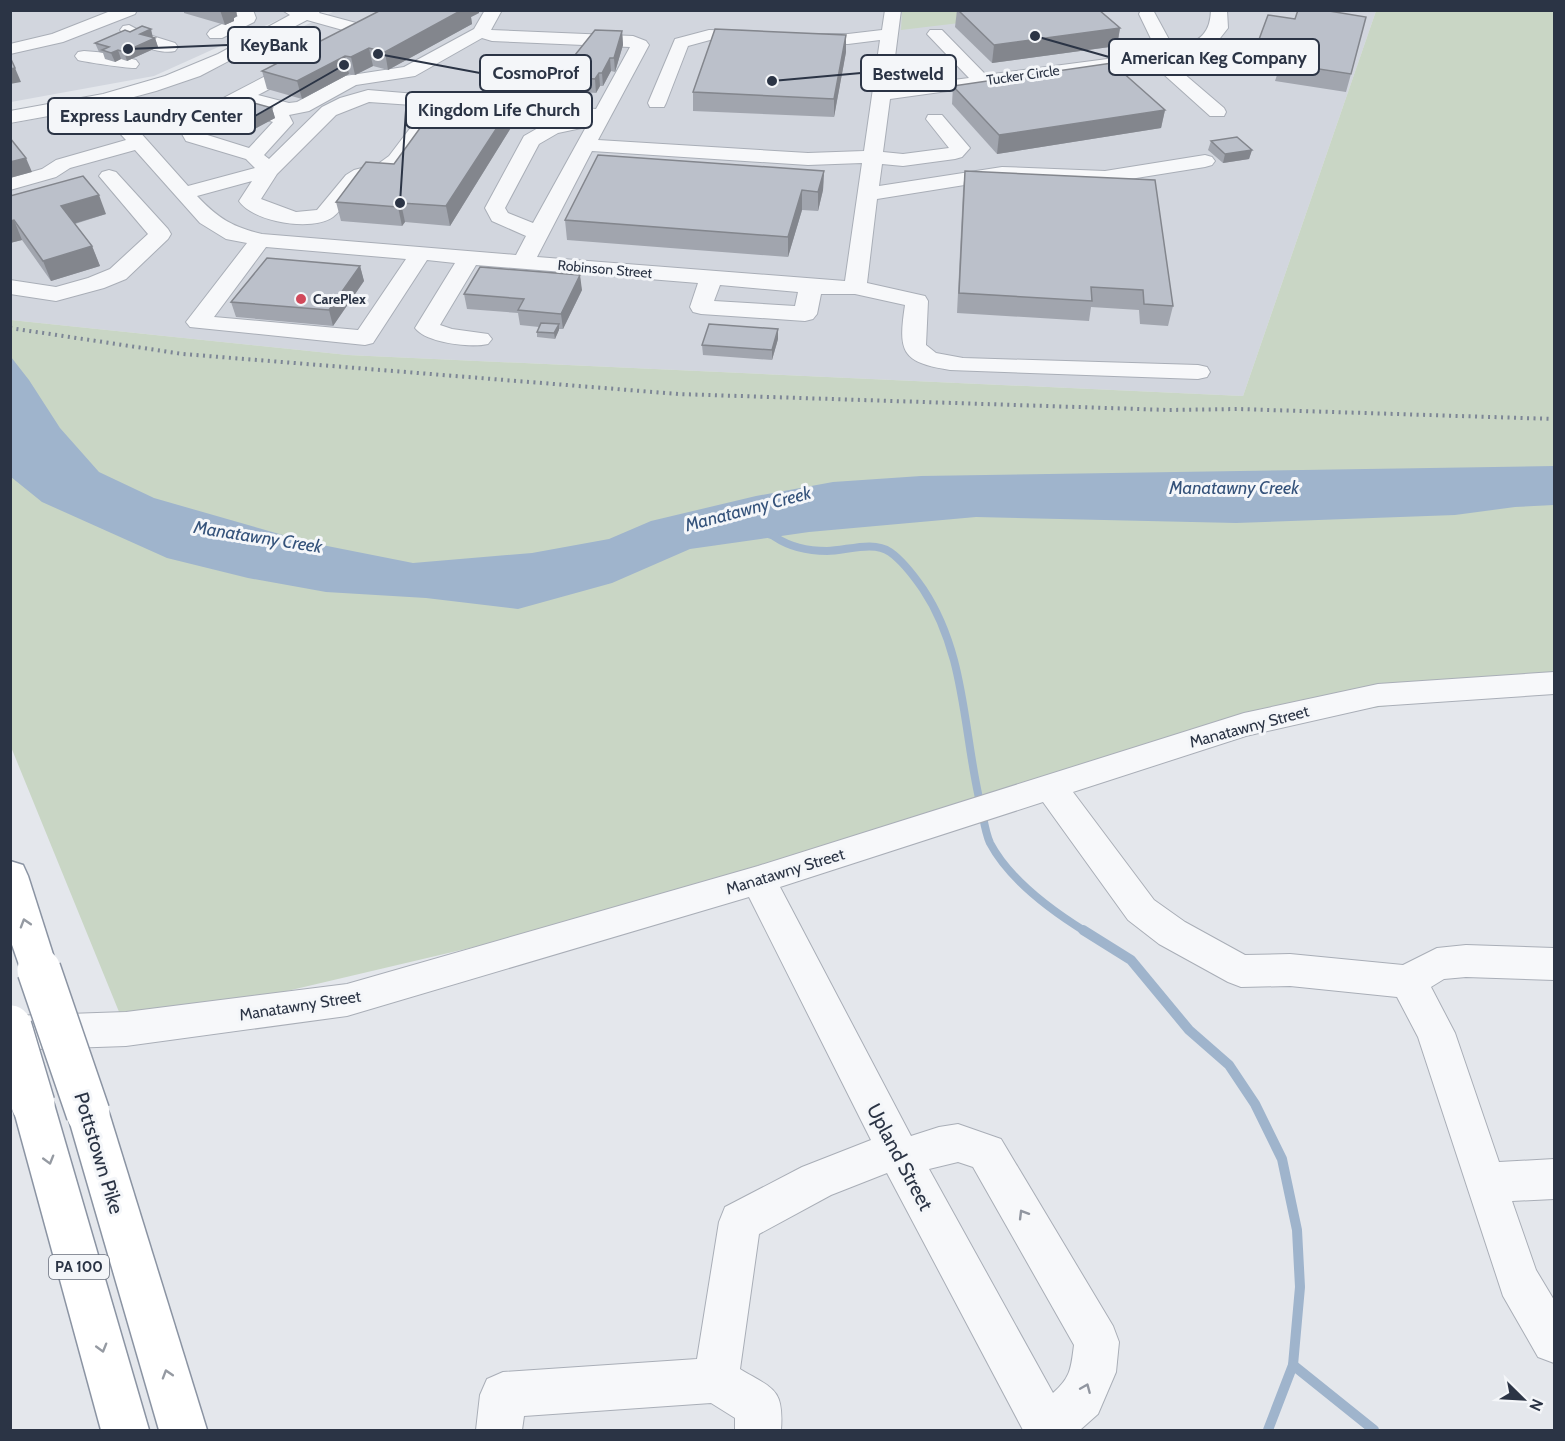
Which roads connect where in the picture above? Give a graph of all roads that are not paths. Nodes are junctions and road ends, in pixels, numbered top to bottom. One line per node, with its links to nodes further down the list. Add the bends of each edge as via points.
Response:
1 (129, 10): 16 (street, via 57,38)
2 (236, 10): 10 (street, via 248,18)
3 (494, 10): 9 (street)
4 (1219, 10): 19 (street, via 1219,28 1211,39)
5 (887, 11): 11 (street)
6 (300, 14): 21 (street, via 230,55); 23 (street, via 372,27); 25 (street, via 161,77)
7 (1147, 14): 19 (street, via 1163,45)
8 (129, 30): 15 (street, via 140,38)
9 (482, 32): 23 (street, via 409,72 351,80 302,107 289,109); 30 (street, via 492,36 633,41 640,45)
10 (216, 34)
11 (890, 34): 14 (street, via 848,39); 22 (street)
12 (936, 34): 20 (street)
13 (767, 37): 26 (street, via 709,35 681,43)
14 (790, 37)
15 (169, 47)
16 (10, 49)
17 (84, 56): 18 (street)
18 (130, 64)
19 (1165, 66): 20 (street, Tucker Circle, via 1115,63); 28 (street)
20 (982, 81): 22 (street, Tucker Circle)
21 (151, 88): 25 (street); 32 (street, via 134,98)
22 (881, 95): 36 (street)
23 (236, 99): 35 (street, via 281,117 283,123); 35 (street, via 188,127 193,137)
24 (440, 101): 30 (street); 39 (street, via 368,96 347,102 328,111); 39 (street, via 399,158 388,167 358,176 324,214 289,217 249,201)
25 (78, 102): 27 (street); 29 (street); 32 (street, Robinson Street)
26 (657, 103)
27 (10, 110)
28 (1217, 112)
29 (10, 117)
30 (600, 117): 34 (street); 46 (street, via 552,128 531,140 495,208 499,217)
31 (935, 119): 36 (street, via 960,148 955,153 903,160)
32 (123, 125): 33 (street, Robinson Street)
33 (139, 143): 38 (street, Robinson Street); 41 (street, via 63,164 49,173)
34 (585, 144): 36 (street, via 808,159); 46 (street)
35 (253, 155): 39 (street)
36 (872, 157): 44 (street)
37 (1205, 161): 44 (street, via 1106,177 1002,173)
38 (133, 169): 40 (street); 43 (street, Robinson Street); 53 (street, via 160,234 118,274 96,283 56,294)
39 (269, 170): 43 (street)
40 (87, 182)
41 (10, 184)
42 (54, 191): 45 (street)
43 (184, 193): 47 (street, Robinson Street, via 207,219 234,234)
44 (868, 194): 54 (street)
45 (10, 204)
46 (538, 234): 50 (street)
47 (260, 240): 48 (street, Robinson Street); 48 (street, via 198,322 364,338)
48 (421, 254): 49 (street, Robinson Street)
49 (469, 258): 50 (street, Robinson Street); 55 (street, via 427,328 448,336)
50 (523, 262): 51 (street, Robinson Street)
51 (711, 278): 52 (street, Robinson Street); 52 (street, via 701,307 805,314)
52 (811, 286): 54 (street, Robinson Street)
53 (10, 287)
54 (855, 287): 56 (street, Robinson Street, via 917,301 914,345 929,358 945,363)
55 (480, 339)
56 (1198, 372)
57 (1554, 683): 58 (street, Manatawny Street, via 1378,694 1244,725)
58 (1050, 786): 60 (street, Manatawny Street); 62 (street, via 1141,910 1172,933 1241,970 1290,970)
59 (10, 876): 72 (highway, Pottstown Pike / PA 100, one-way to 59, bridge, via 88,1113)
60 (758, 880): 64 (street, Manatawny Street, via 347,1000 126,1029); 65 (street, Upland Street)
61 (1554, 964): 62 (street, via 1437,964)
62 (1408, 982): 67 (street, via 1436,1033)
63 (10, 1027): 71 (highway, PA 100, one-way to 71, bridge)
64 (10, 1033)
65 (898, 1154): 69 (street, via 817,1181 740,1222); 70 (street, Upland Street); 70 (street, one-way to 65, via 1082,1398 1093,1372 1097,1342 987,1154 958,1143)
66 (1554, 1179): 67 (street)
67 (1486, 1182): 68 (street, via 1518,1281)
68 (1554, 1341)
69 (716, 1380): 73 (street, via 503,1395); 74 (street, via 759,1406)
70 (1048, 1430)
71 (126, 1431)
72 (183, 1431)
73 (499, 1431)
74 (758, 1431)

